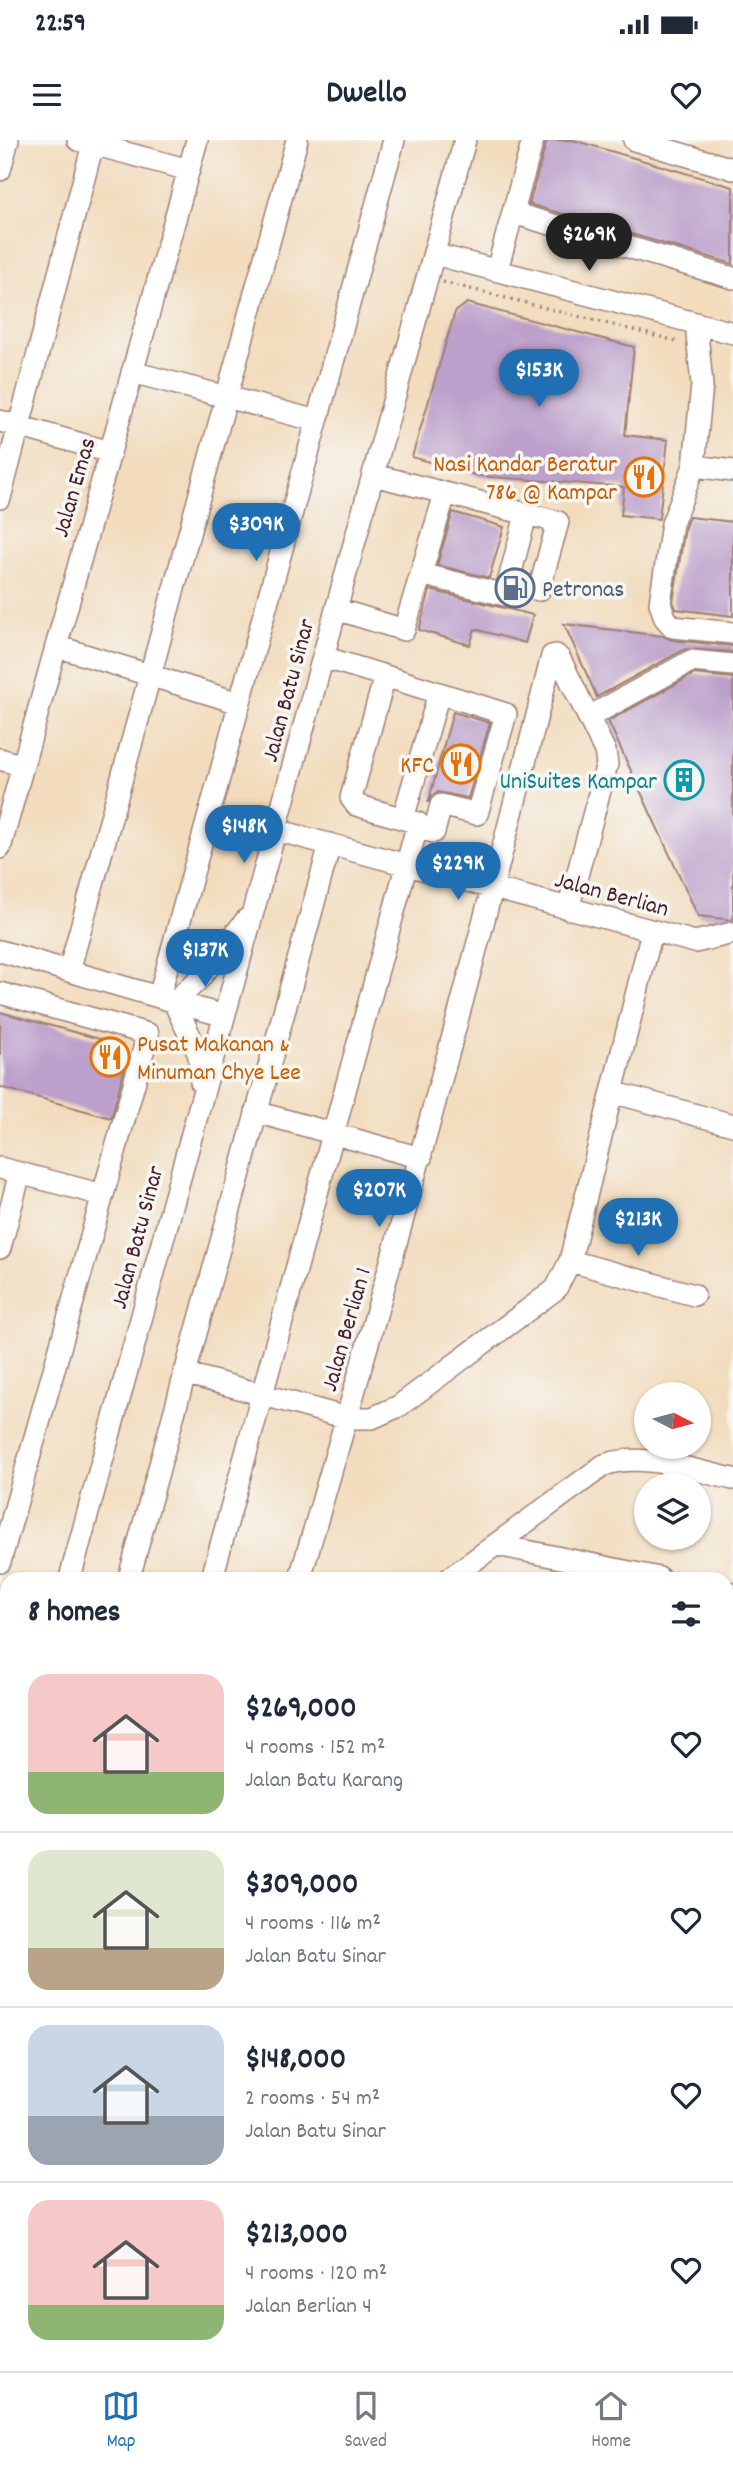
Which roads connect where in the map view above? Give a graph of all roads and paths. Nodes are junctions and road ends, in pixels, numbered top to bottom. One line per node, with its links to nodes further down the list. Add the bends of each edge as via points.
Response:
1 (8, 140): 11 (street)
2 (197, 140): 12 (street, Jalan Emas)
3 (297, 140): 22 (street)
4 (394, 140): 23 (street)
5 (465, 140): 14 (street, Jalan Batu Sinar)
6 (533, 140): 13 (street)
7 (634, 140): 9 (street)
8 (86, 142): 12 (street); 24 (street)
9 (667, 145): 10 (street)
10 (733, 169)
11 (0, 170)
12 (189, 170): 21 (street, Jalan Emas)
13 (513, 213): 15 (street); 17 (street)
14 (434, 254): 15 (street); 16 (street, Jalan Batu Sinar)
15 (497, 271): 18 (street)
16 (428, 278): 20 (path); 28 (street, Jalan Batu Sinar)
17 (733, 278)
18 (695, 324): 19 (street); 20 (street)
19 (733, 333)
20 (698, 346): 26 (street, via 702,385)
21 (132, 372): 22 (street); 25 (street, Jalan Emas)
22 (226, 397): 23 (street); 39 (street)
23 (317, 421): 42 (street)
24 (9, 424): 25 (street); 30 (street)
25 (110, 452): 36 (street, Jalan Emas)
26 (694, 466): 27 (street); 35 (street, via 672,524 660,603 673,627)
27 (733, 471)
28 (374, 475): 29 (street); 34 (street, Jalan Batu Sinar)
29 (445, 494): 31 (street); 32 (street)
30 (0, 498)
31 (526, 515): 33 (street); 33 (street, via 558,522 539,590)
32 (421, 574): 33 (street, via 505,595); 34 (street, via 404,630)
33 (508, 582)
34 (337, 610): 37 (street, Jalan Batu Sinar)
35 (733, 633)
36 (56, 646): 39 (street); 45 (street, Jalan Emas)
37 (323, 657): 40 (street); 47 (street, Jalan Batu Sinar)
38 (733, 666): 43 (street, via 691,661)
39 (150, 675): 42 (street); 57 (street)
40 (385, 676): 41 (street); 46 (street, via 351,798 356,805)
41 (439, 693): 46 (street); 46 (street, via 506,714 477,814 442,805 434,832)
42 (239, 704): 59 (street)
43 (589, 717): 51 (street, Jalan Berlian 1, via 560,659 552,656); 52 (street, via 607,764)
44 (0, 759): 45 (street)
45 (23, 766): 49 (street, Jalan Emas)
46 (410, 823): 50 (street)
47 (276, 830): 48 (street, Jalan Berlian); 53 (street, Jalan Batu Sinar)
48 (330, 844): 50 (street, Jalan Berlian); 63 (street)
49 (0, 848)
50 (408, 865): 51 (street, Jalan Berlian); 65 (street)
51 (494, 890): 52 (street, Jalan Berlian); 66 (street, Jalan Berlian 1)
52 (568, 909): 54 (street, Jalan Berlian)
53 (254, 911): 59 (street, via 198,980); 60 (street, Jalan Batu Sinar)
54 (652, 931): 55 (street, Jalan Berlian, via 695,942); 61 (street)
55 (733, 933)
56 (0, 951): 57 (street)
57 (69, 971): 59 (street)
58 (0, 993): 68 (street, via 148,1034)
59 (166, 999): 60 (street); 62 (street, via 199,1055)
60 (225, 1016): 62 (street, Jalan Batu Sinar)
61 (612, 1092): 64 (street); 70 (street)
62 (202, 1097): 78 (street, Jalan Batu Sinar)
63 (256, 1112): 65 (street); 72 (street)
64 (733, 1125)
65 (333, 1134): 66 (street); 73 (street)
66 (421, 1158): 74 (street, Jalan Berlian 1)
67 (10, 1171): 68 (street); 69 (street)
68 (103, 1195): 77 (street)
69 (0, 1248)
70 (570, 1261): 71 (street); 74 (street, via 556,1289 399,1406 372,1418)
71 (694, 1295)
72 (184, 1373): 73 (street); 79 (street)
73 (264, 1394): 74 (street); 80 (street)
74 (347, 1418): 81 (street, Jalan Berlian 1)
75 (733, 1479): 76 (street, via 640,1459 618,1460 604,1465)
76 (497, 1545): 82 (street); 83 (street)
77 (0, 1562)
78 (72, 1572)
79 (131, 1572)
80 (214, 1572)
81 (302, 1572)
82 (459, 1572)
83 (630, 1572)

